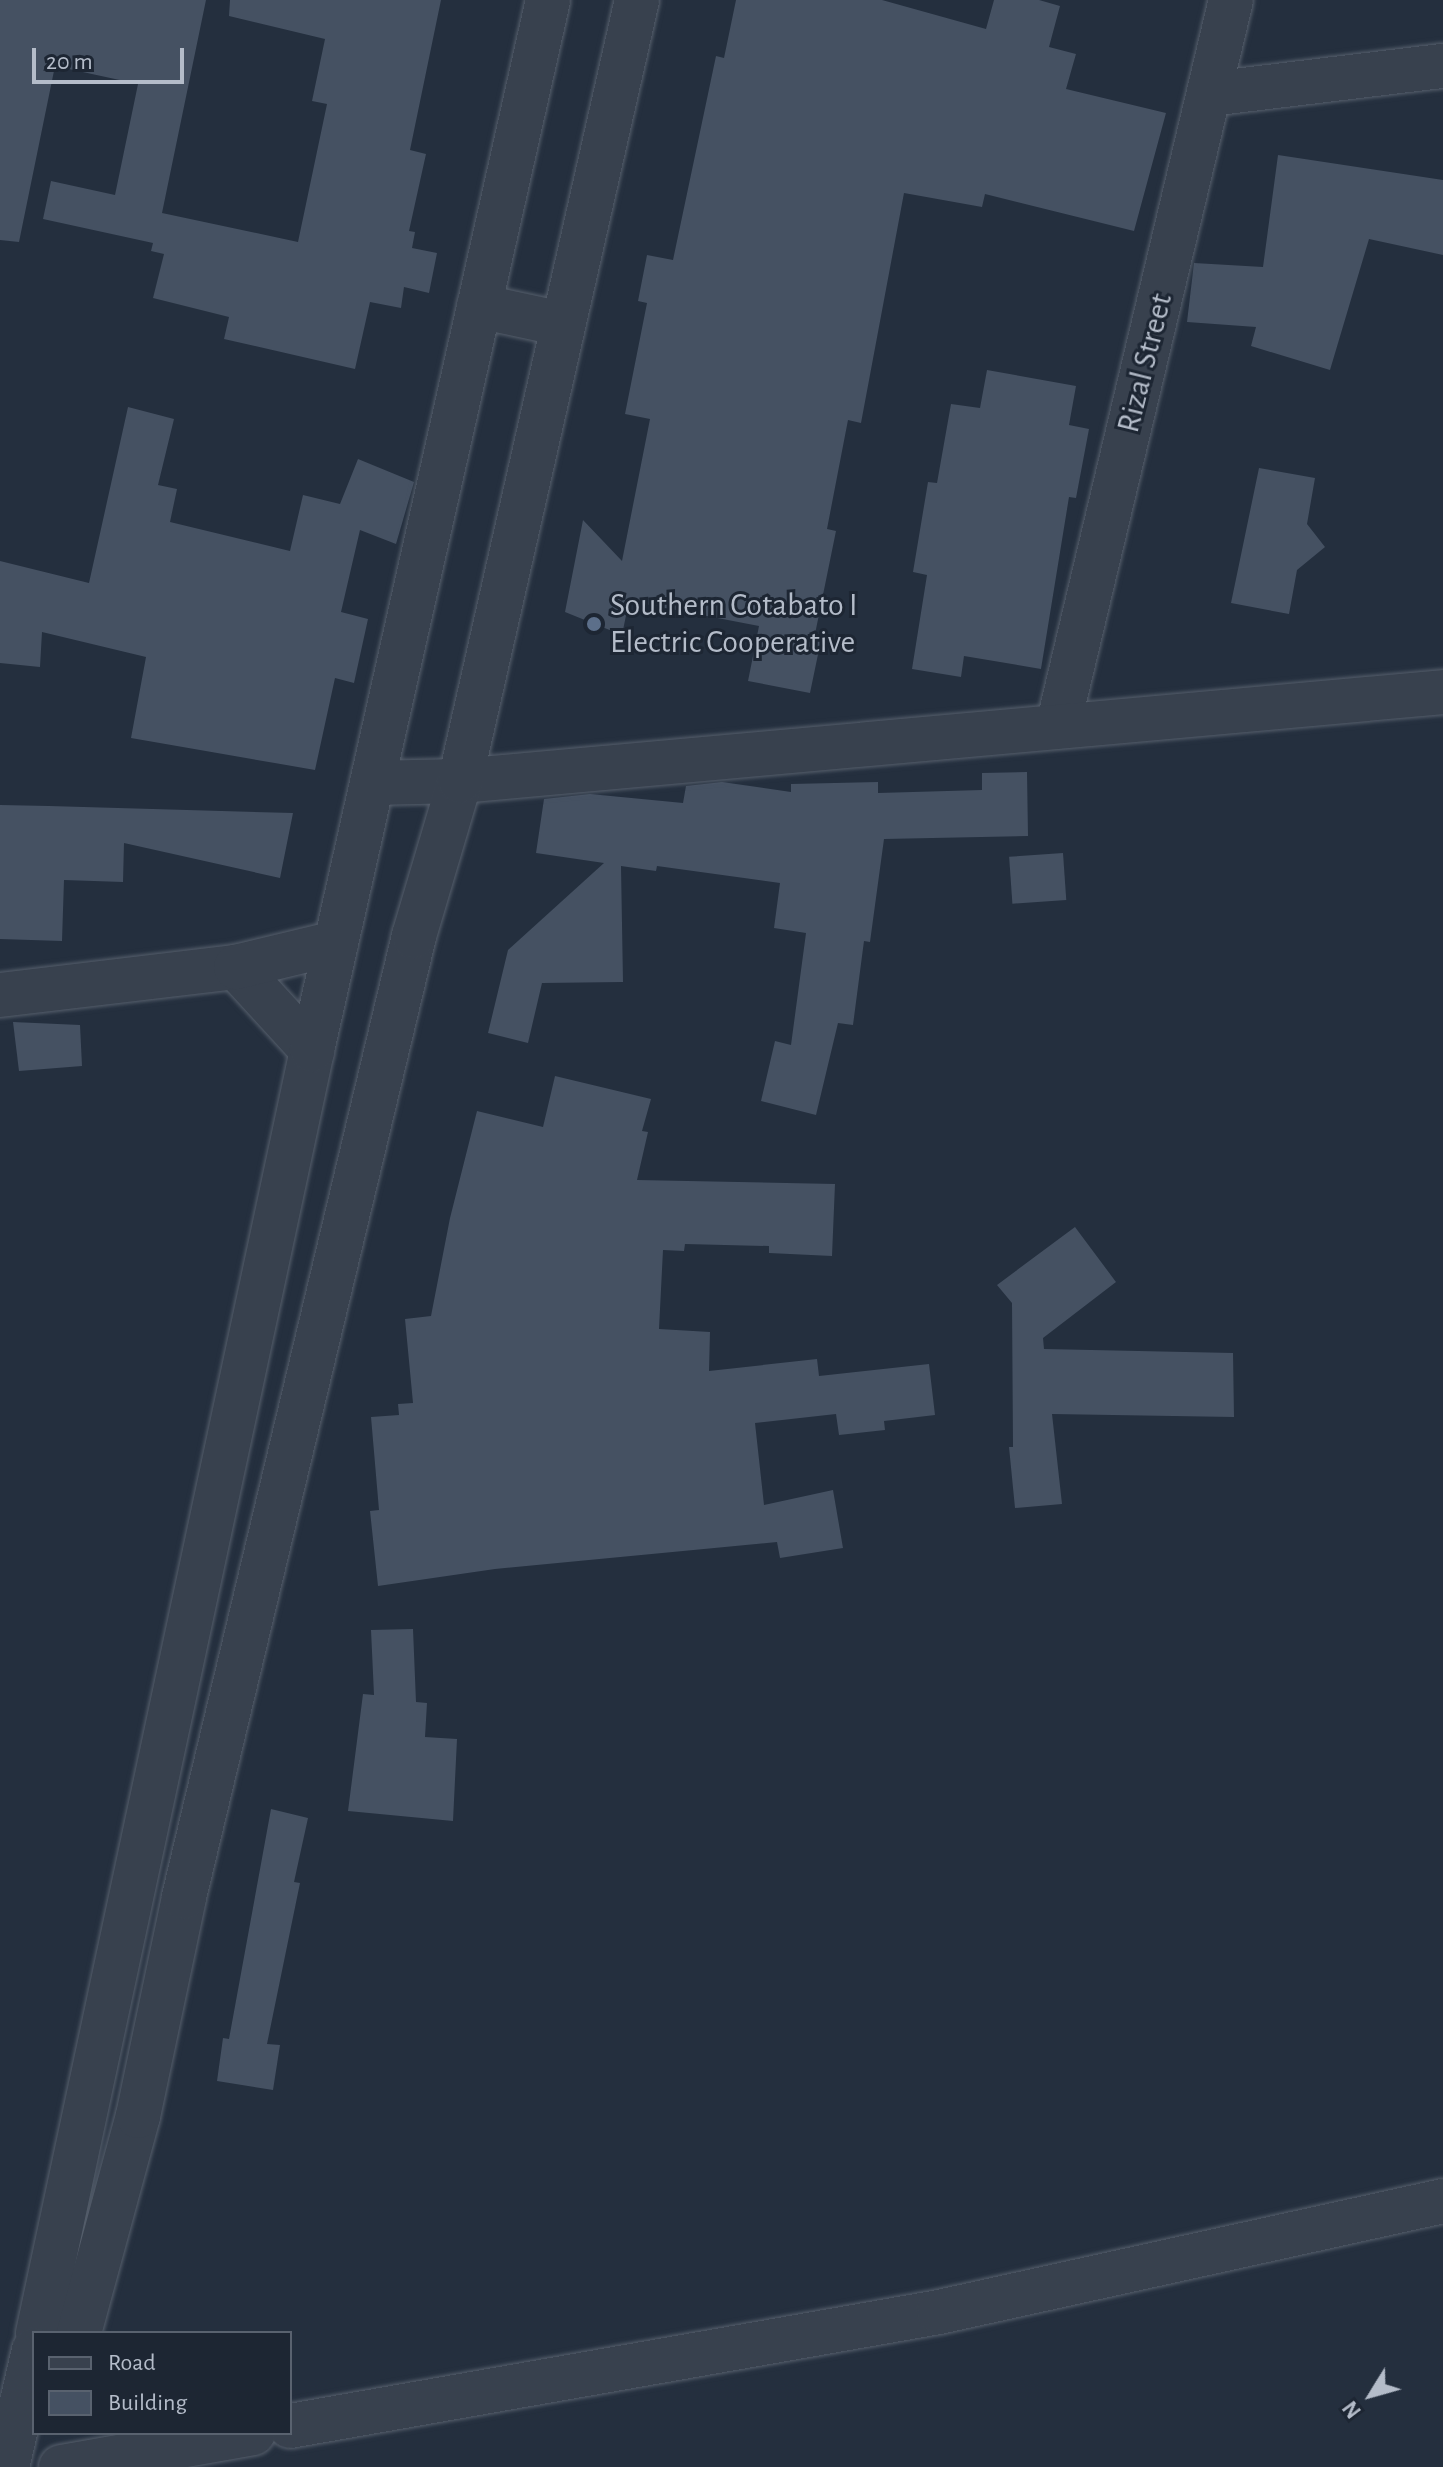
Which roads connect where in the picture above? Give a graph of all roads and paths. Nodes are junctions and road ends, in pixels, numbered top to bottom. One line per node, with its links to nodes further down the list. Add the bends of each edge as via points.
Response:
1 (548, 0): 6 (street)
2 (637, 0): 7 (street)
3 (1231, 0): 5 (street, Rizal Street)
4 (1443, 66): 5 (street)
5 (1210, 94): 9 (street, Rizal Street)
6 (479, 306): 7 (street); 11 (street)
7 (563, 324): 10 (street)
8 (1443, 692): 9 (street)
9 (1058, 726): 10 (street)
10 (460, 781): 11 (street); 17 (street, via 414,936)
11 (372, 783): 12 (street)
12 (336, 943): 13 (street); 15 (street)
13 (236, 967): 14 (street); 15 (street)
14 (0, 995)
15 (312, 1050): 16 (street)
16 (215, 1500): 17 (street); 19 (street)
17 (277, 1514): 20 (street, via 184,1897 138,2116)
18 (1443, 2201): 22 (street, via 939,2312)
19 (38, 2331)
20 (80, 2331)
21 (32, 2359): 25 (street)
22 (292, 2426)
23 (52, 2435): 26 (street)
24 (242, 2435): 27 (street)
25 (7, 2467)
26 (44, 2467)
27 (61, 2467)

